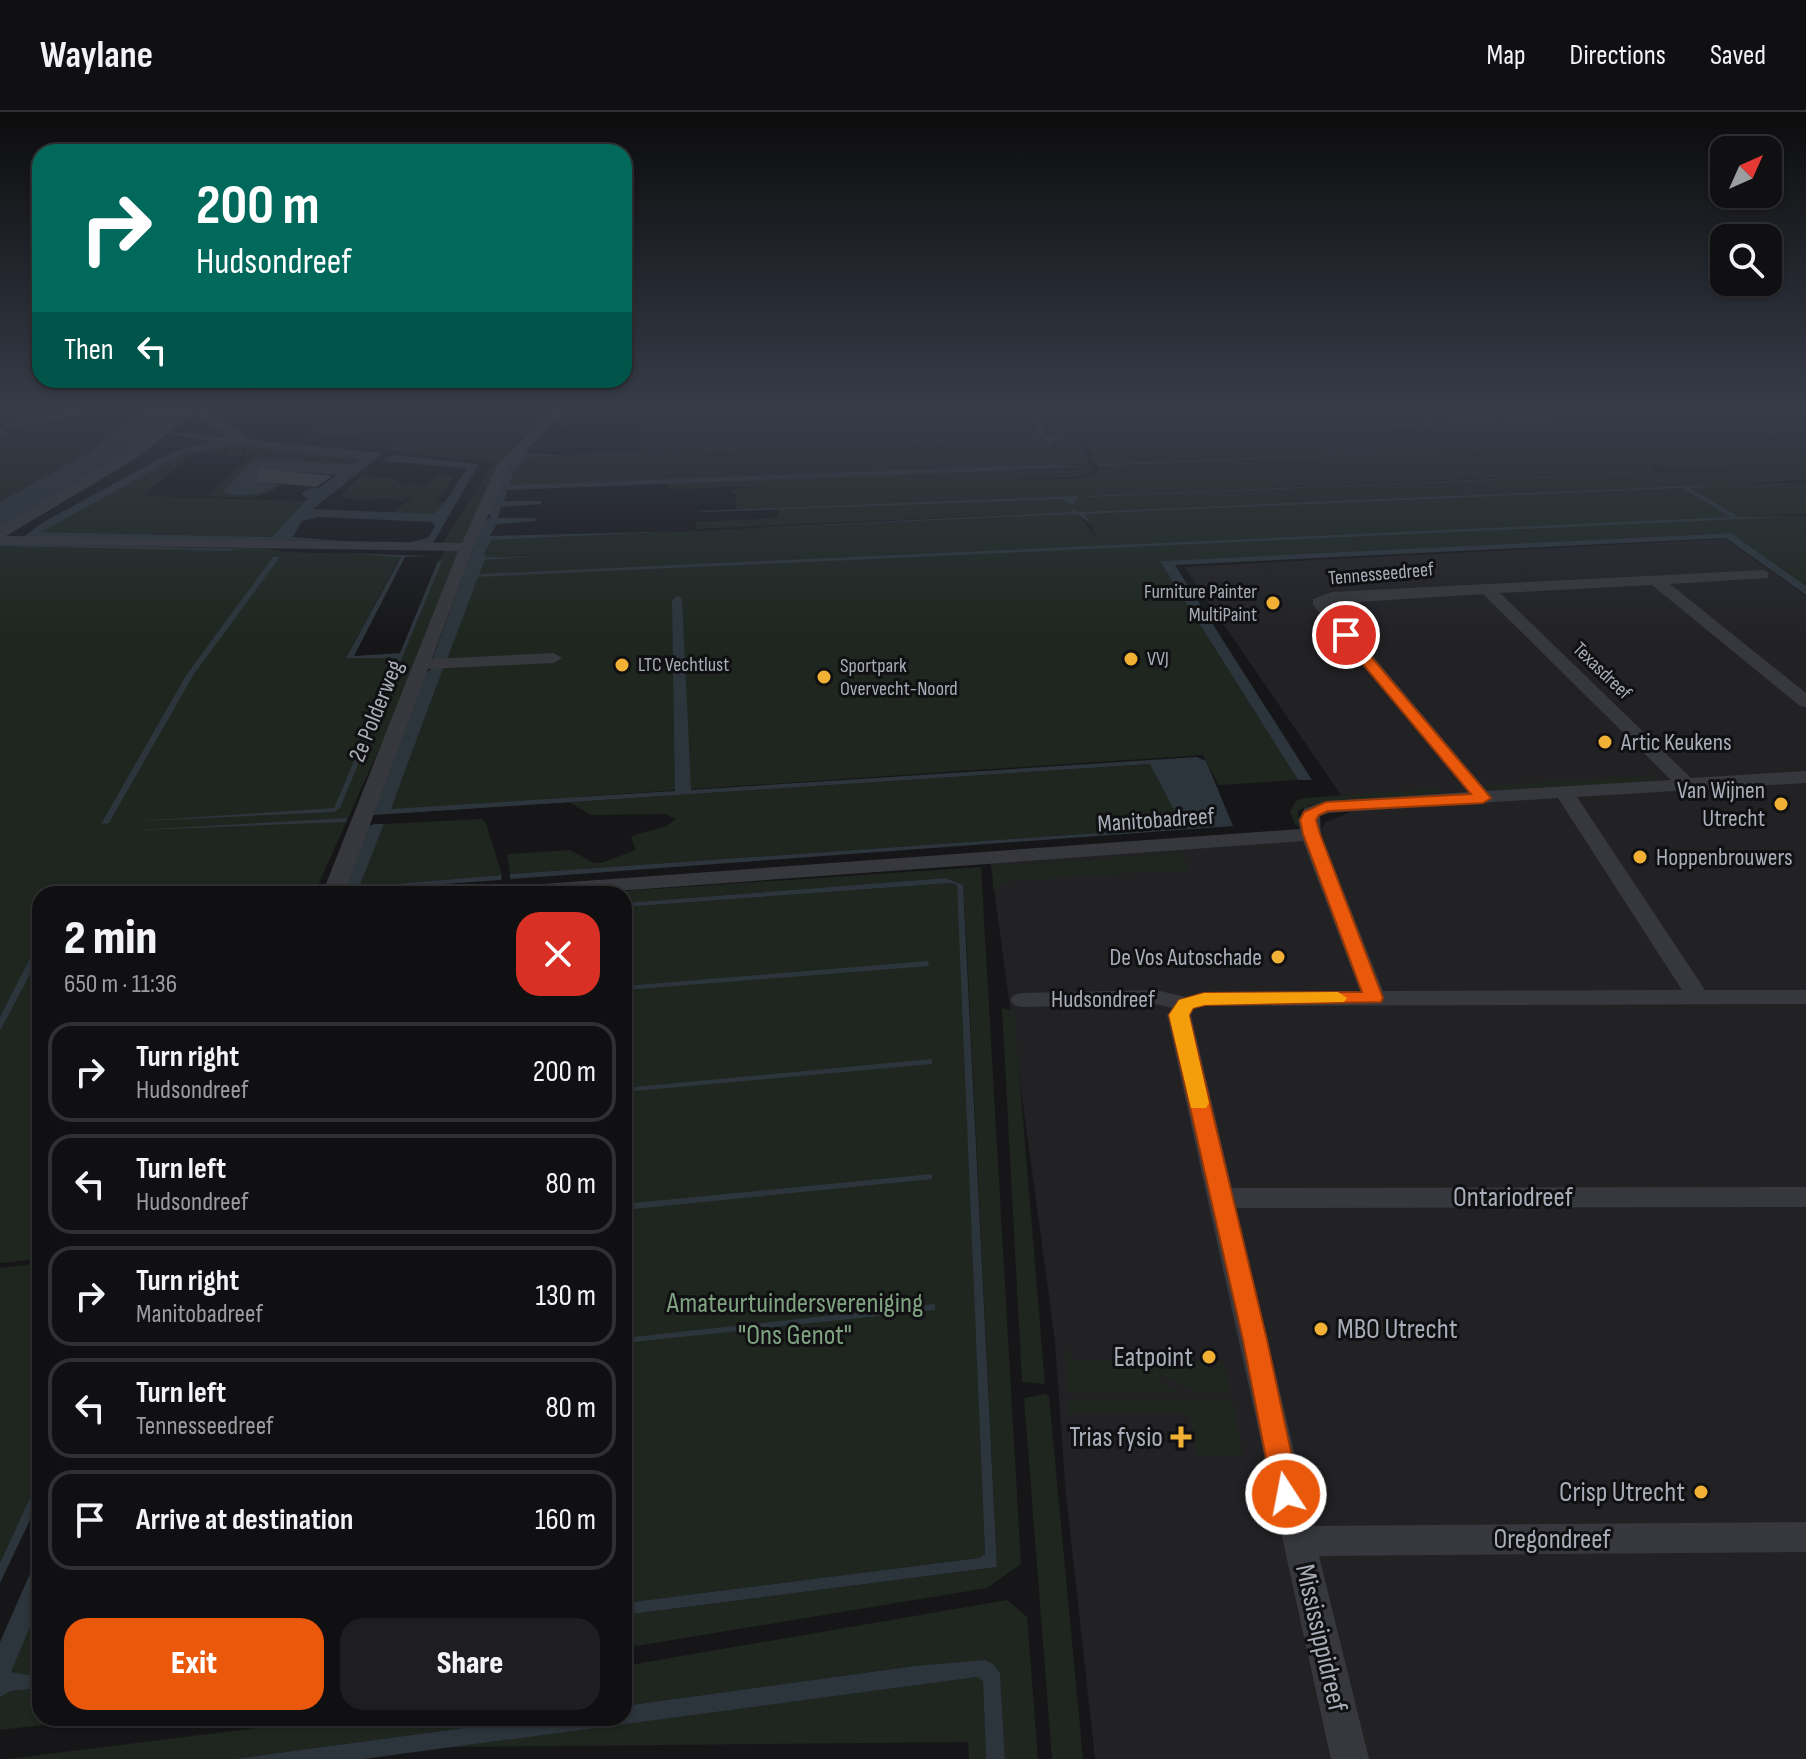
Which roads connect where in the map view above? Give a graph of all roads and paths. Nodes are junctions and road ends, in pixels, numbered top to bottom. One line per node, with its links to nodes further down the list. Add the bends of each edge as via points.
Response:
1 (76, 487): 3 (street)
2 (494, 487): 5 (street, 2e Polderweg)
3 (0, 533)
4 (0, 540): 5 (street)
5 (467, 547): 10 (street, 2e Polderweg)
6 (1763, 575): 7 (street, Tennesseedreef)
7 (1655, 580): 8 (street, Tennesseedreef); 11 (street)
8 (1486, 588): 13 (street, Texasdreef); 15 (street, Tennesseedreef, via 1319,602)
9 (554, 658): 10 (street)
10 (423, 664): 17 (street, 2e Polderweg)
11 (1806, 702)
12 (1806, 777): 13 (street)
13 (1688, 786): 14 (street)
14 (1565, 794): 15 (street); 19 (street)
15 (1483, 798): 16 (street, via 1326,807 1312,812)
16 (1311, 834): 18 (street, Manitobadreef); 21 (street)
17 (336, 886)
18 (597, 886)
19 (1698, 997): 20 (street, Hudsondreef); 21 (street, Hudsondreef)
20 (1806, 997)
21 (1374, 998): 23 (street, Hudsondreef, via 1204,999)
22 (1022, 1000): 23 (street, Hudsondreef, via 1156,997)
23 (1186, 1004): 25 (street, Mississippidreef, via 1179,1015)
24 (1806, 1197): 25 (street, Ontariodreef)
25 (1220, 1198): 27 (street, Mississippidreef)
26 (1806, 1537): 27 (street, Oregondreef)
27 (1298, 1541): 28 (street, Mississippidreef)
28 (1350, 1759)

